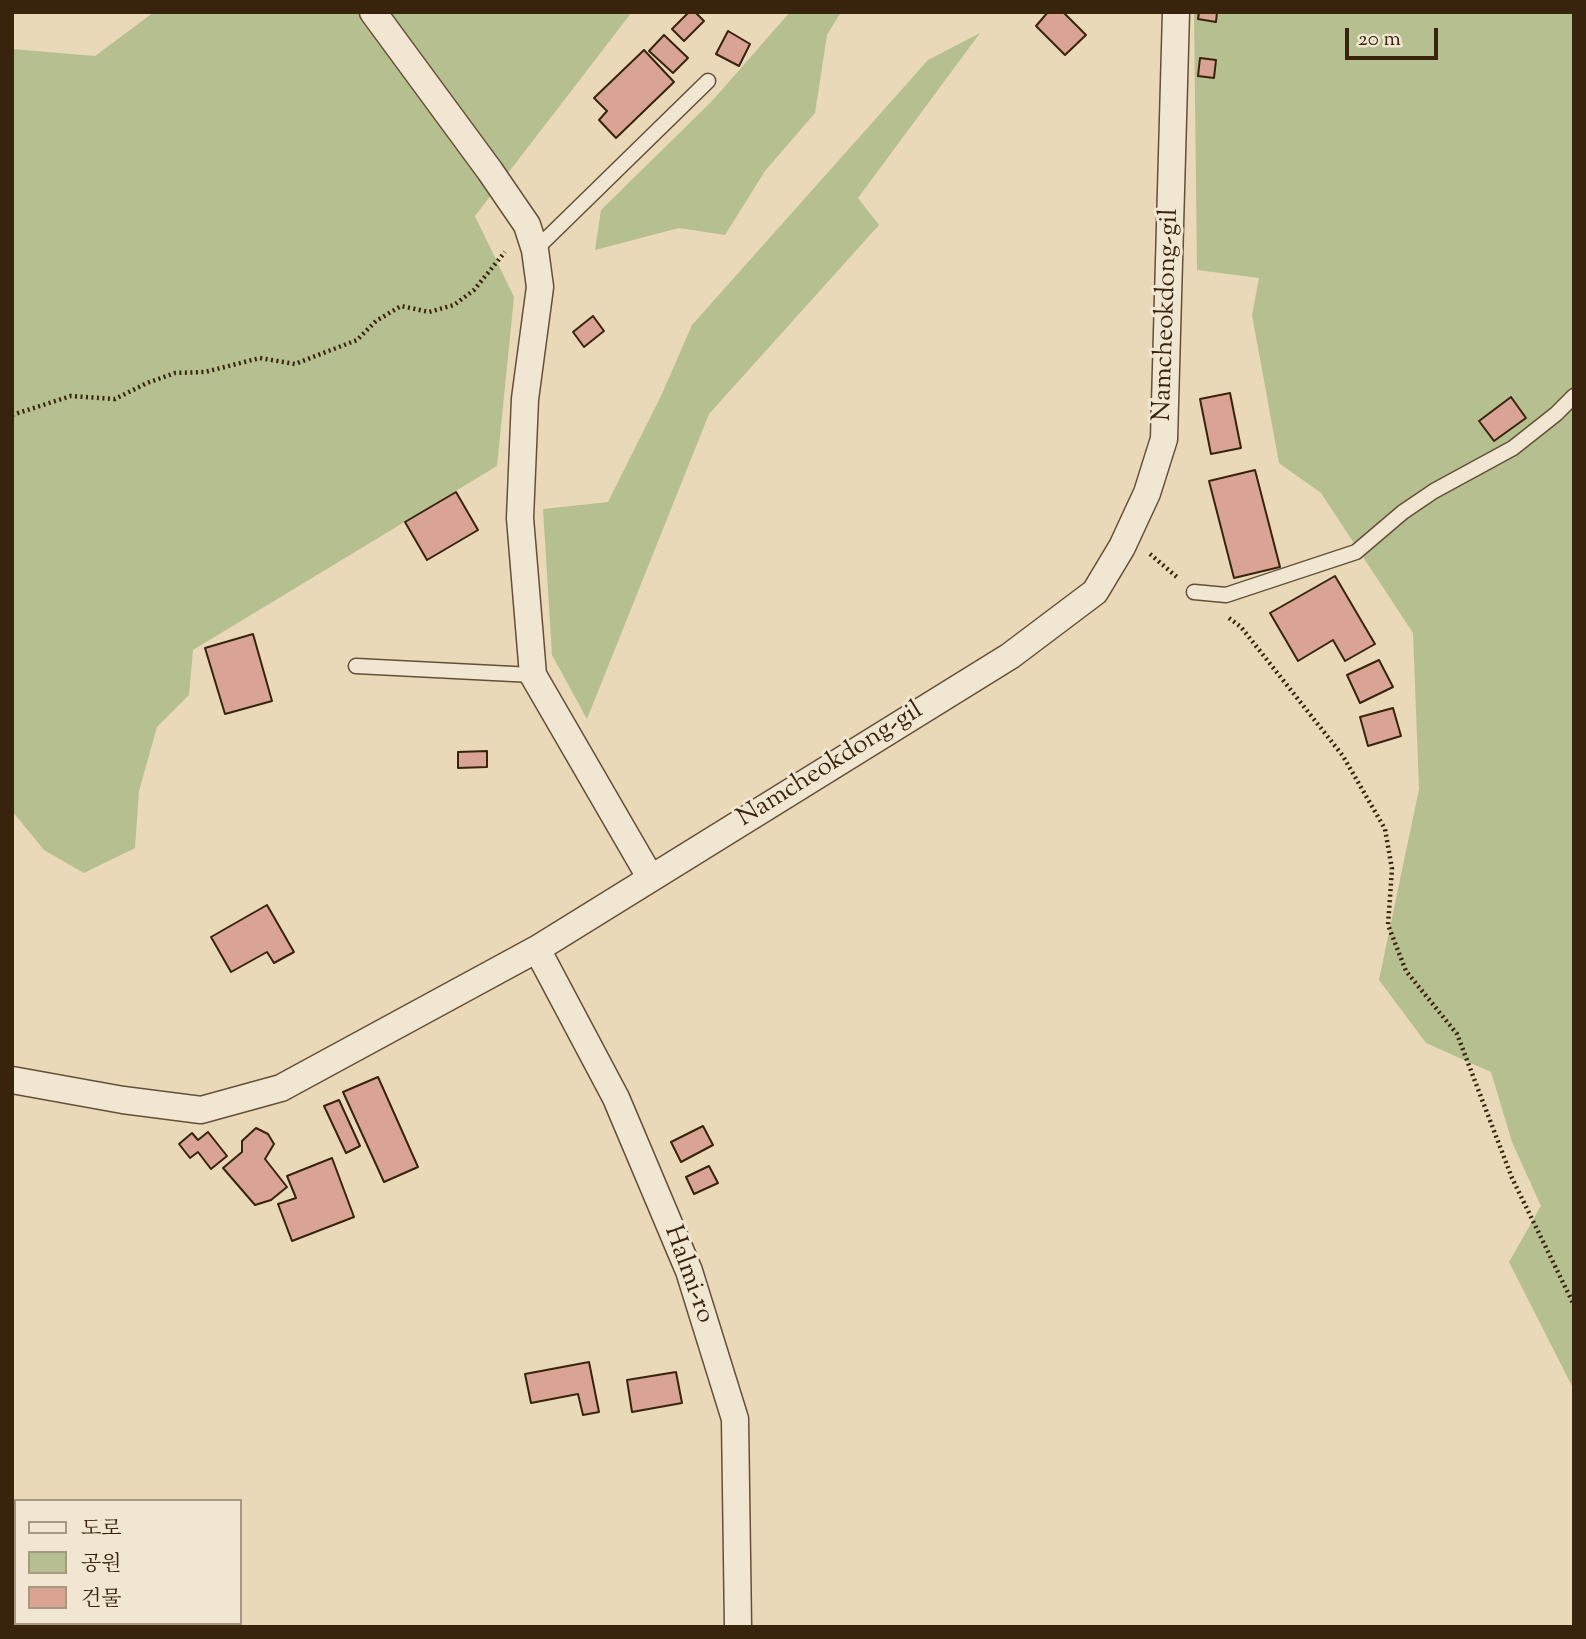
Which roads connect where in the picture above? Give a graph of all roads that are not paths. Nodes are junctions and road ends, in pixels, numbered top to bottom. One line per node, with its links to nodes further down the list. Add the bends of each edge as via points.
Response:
1 (373, 12): 4 (street, via 482,161)
2 (1176, 12): 9 (street, Namcheokdong-gil, via 1164,439 1147,493 1095,592 1021,648)
3 (708, 82): 4 (lane)
4 (531, 238): 8 (street, via 540,288 525,399 520,518)
5 (1574, 396): 6 (lane, via 1513,449 1434,491 1356,552 1226,595)
6 (1194, 592)
7 (356, 666): 8 (lane)
8 (533, 675): 9 (street)
9 (650, 877): 10 (street, Namcheokdong-gil)
10 (537, 949): 11 (street, Namcheokdong-gil, via 281,1088 201,1110); 12 (street, Halmi-ro, via 622,1111 689,1271 735,1419)
11 (12, 1080)
12 (738, 1627)

